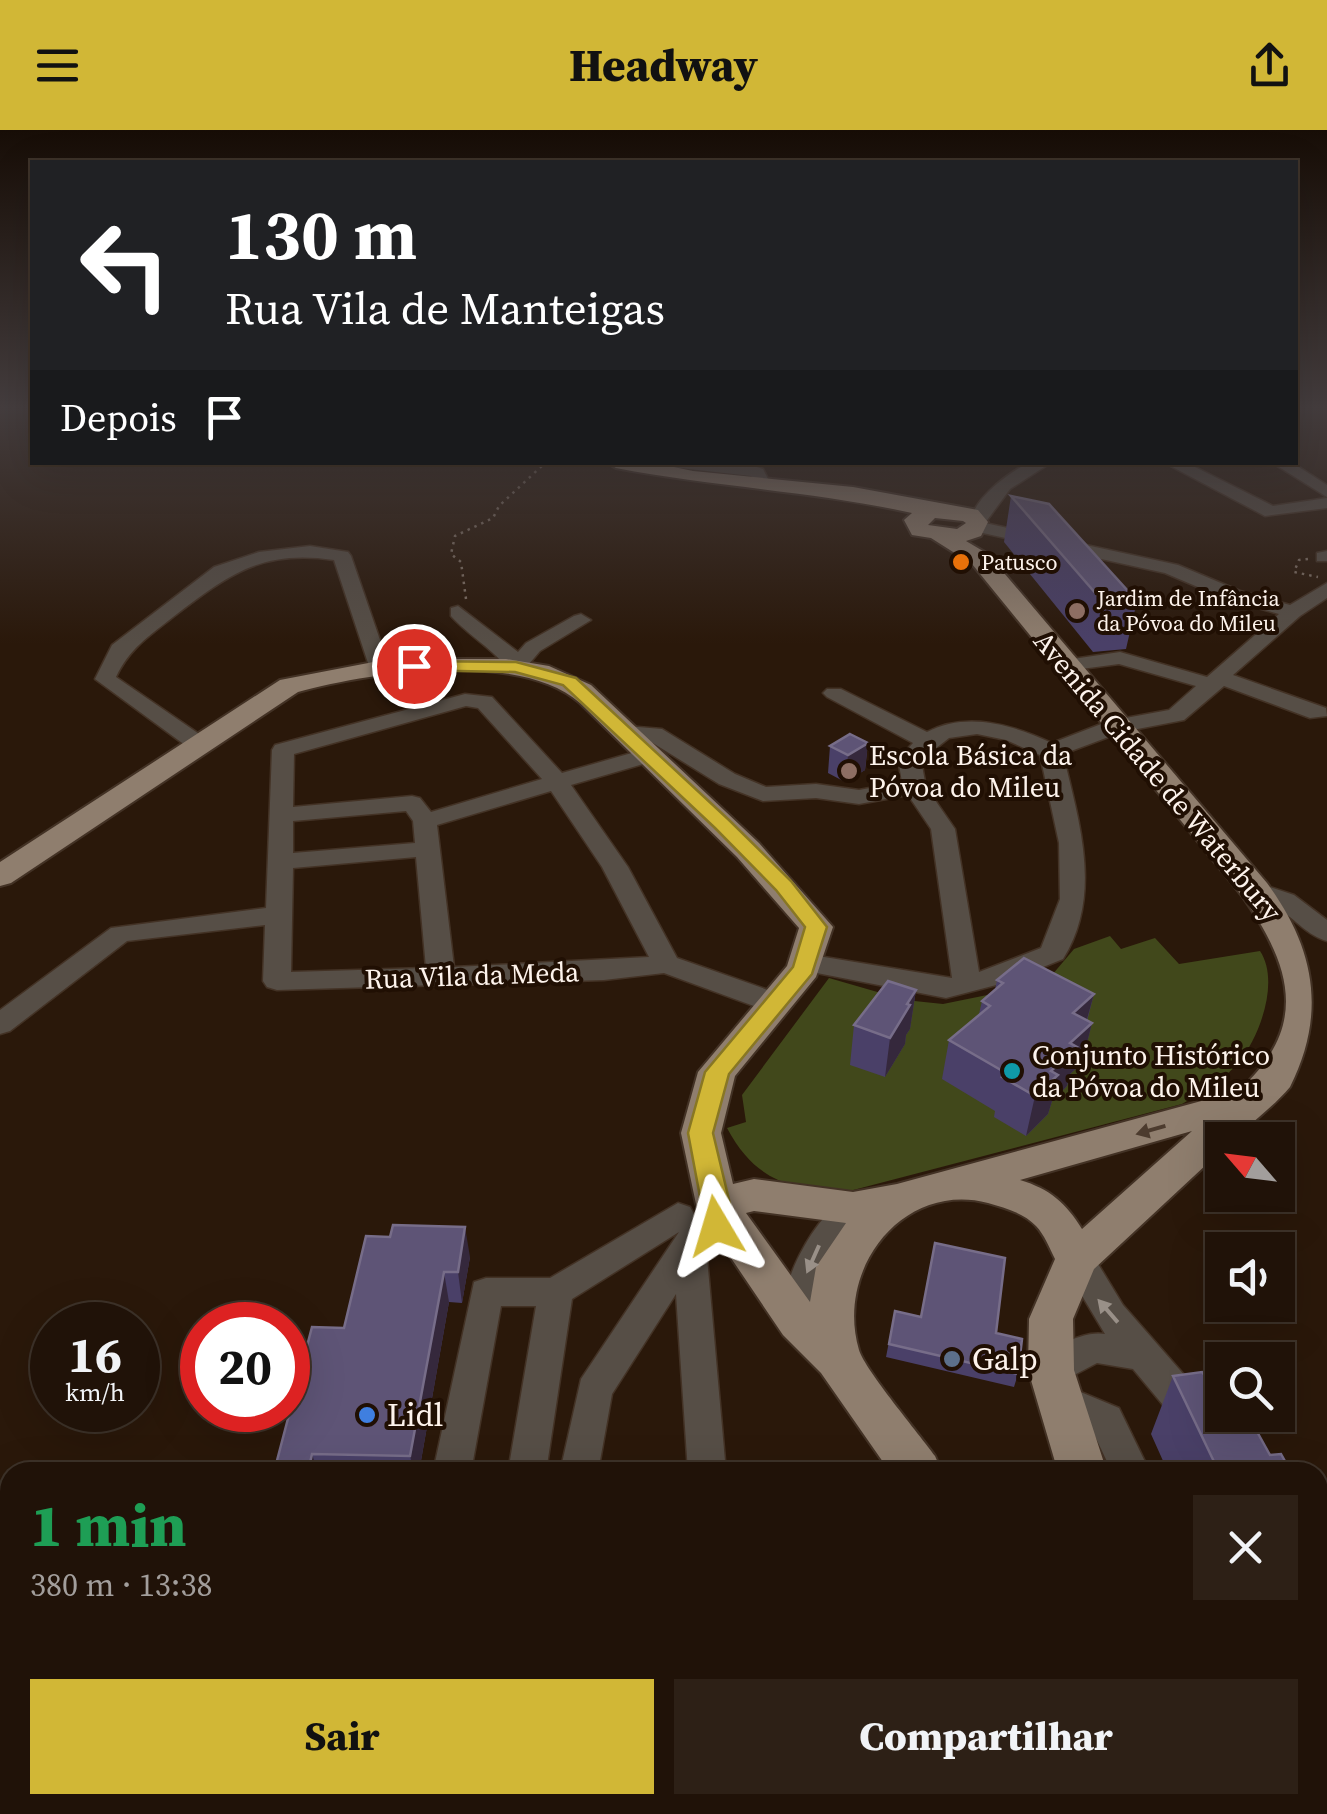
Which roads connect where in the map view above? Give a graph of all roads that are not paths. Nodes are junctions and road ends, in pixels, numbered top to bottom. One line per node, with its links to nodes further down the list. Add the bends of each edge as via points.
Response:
1 (799, 487): 5 (main road)
2 (1005, 487): 6 (street)
3 (1221, 487): 4 (street, via 1271,512)
4 (1327, 502)
5 (933, 514): 6 (main road, via 970,515); 6 (main road, via 920,530 940,535)
6 (978, 528): 9 (street, via 1172,568); 12 (main road, Avenida Cidade de Waterbury)
7 (1327, 589): 9 (street)
8 (463, 612): 13 (street)
9 (1293, 612): 14 (street)
10 (581, 620): 13 (street, via 533,646)
11 (380, 666): 13 (main road); 20 (main road, via 328,672 289,686); 20 (street, via 342,556 310,551 220,570 119,650 105,678)
12 (1066, 666): 14 (street, via 1120,658); 17 (main road, Avenida Cidade de Waterbury)
13 (516, 667): 18 (main road, via 570,682)
14 (1217, 681): 16 (street); 17 (street, via 1176,714)
15 (834, 693): 19 (street)
16 (1318, 713)
17 (1117, 726): 21 (street); 30 (main road, Avenida Cidade de Waterbury)
18 (622, 730): 22 (main road); 24 (street, via 654,734 763,794 858,797)
19 (925, 740): 21 (street, via 989,728); 24 (street, via 909,759)
20 (197, 743): 29 (main road)
21 (1051, 751): 36 (street, via 1074,899 1053,953)
22 (650, 756): 23 (street); 33 (main road, via 784,886 816,927)
23 (556, 780): 25 (street, via 475,700 282,750); 26 (street); 34 (street, via 615,866)
24 (914, 787): 36 (street, via 944,828)
25 (281, 815): 26 (street, via 412,804); 28 (street)
26 (425, 821): 27 (street)
27 (428, 849): 28 (street); 35 (street)
28 (280, 862): 31 (street)
29 (0, 876)
30 (1255, 890): 32 (street, via 1285,901); 39 (main road, Avenida Cidade de Waterbury, via 1299,958 1310,1005 1296,1051)
31 (278, 914): 35 (street, Rua Vila da Meda, via 276,981); 38 (street, via 120,934)
32 (1327, 933)
33 (806, 963): 36 (street, via 946,989); 37 (main road)
34 (666, 964): 35 (street, Rua Vila da Meda); 37 (street)
35 (441, 976)
36 (967, 984)
37 (775, 1004): 43 (main road, via 717,1072 700,1133)
38 (0, 1024)
39 (1245, 1103): 40 (main road, one-way to 40); 44 (main road, Avenida Cidade de Waterbury)
40 (977, 1184): 41 (main road); 44 (main road, via 1024,1197 1052,1215); 48 (main road, via 920,1213 867,1260 853,1298)
41 (903, 1198): 42 (main road); 48 (main road, via 866,1228 838,1266 831,1310)
42 (853, 1208): 43 (main road, via 754,1195); 46 (street, one-way to 46, via 822,1240)
43 (695, 1224): 45 (street); 46 (main road); 50 (street); 53 (street, via 594,1390)
44 (1076, 1259): 47 (street, one-way to 44, via 1092,1292); 49 (main road, via 1050,1319)
45 (556, 1292): 51 (street, via 486,1292); 52 (street)
46 (798, 1322): 48 (main road); 56 (main road, via 815,1362)
47 (1149, 1358): 49 (street, via 1094,1347); 60 (street)
48 (848, 1374): 57 (main road)
49 (1054, 1384): 58 (main road); 59 (street, via 1106,1420)
50 (706, 1431): 54 (street); 55 (street)
51 (454, 1462)
52 (528, 1462)
53 (581, 1462)
54 (707, 1462)
55 (724, 1462)
56 (885, 1462)
57 (911, 1462)
58 (1074, 1462)
59 (1126, 1462)
60 (1234, 1462)

